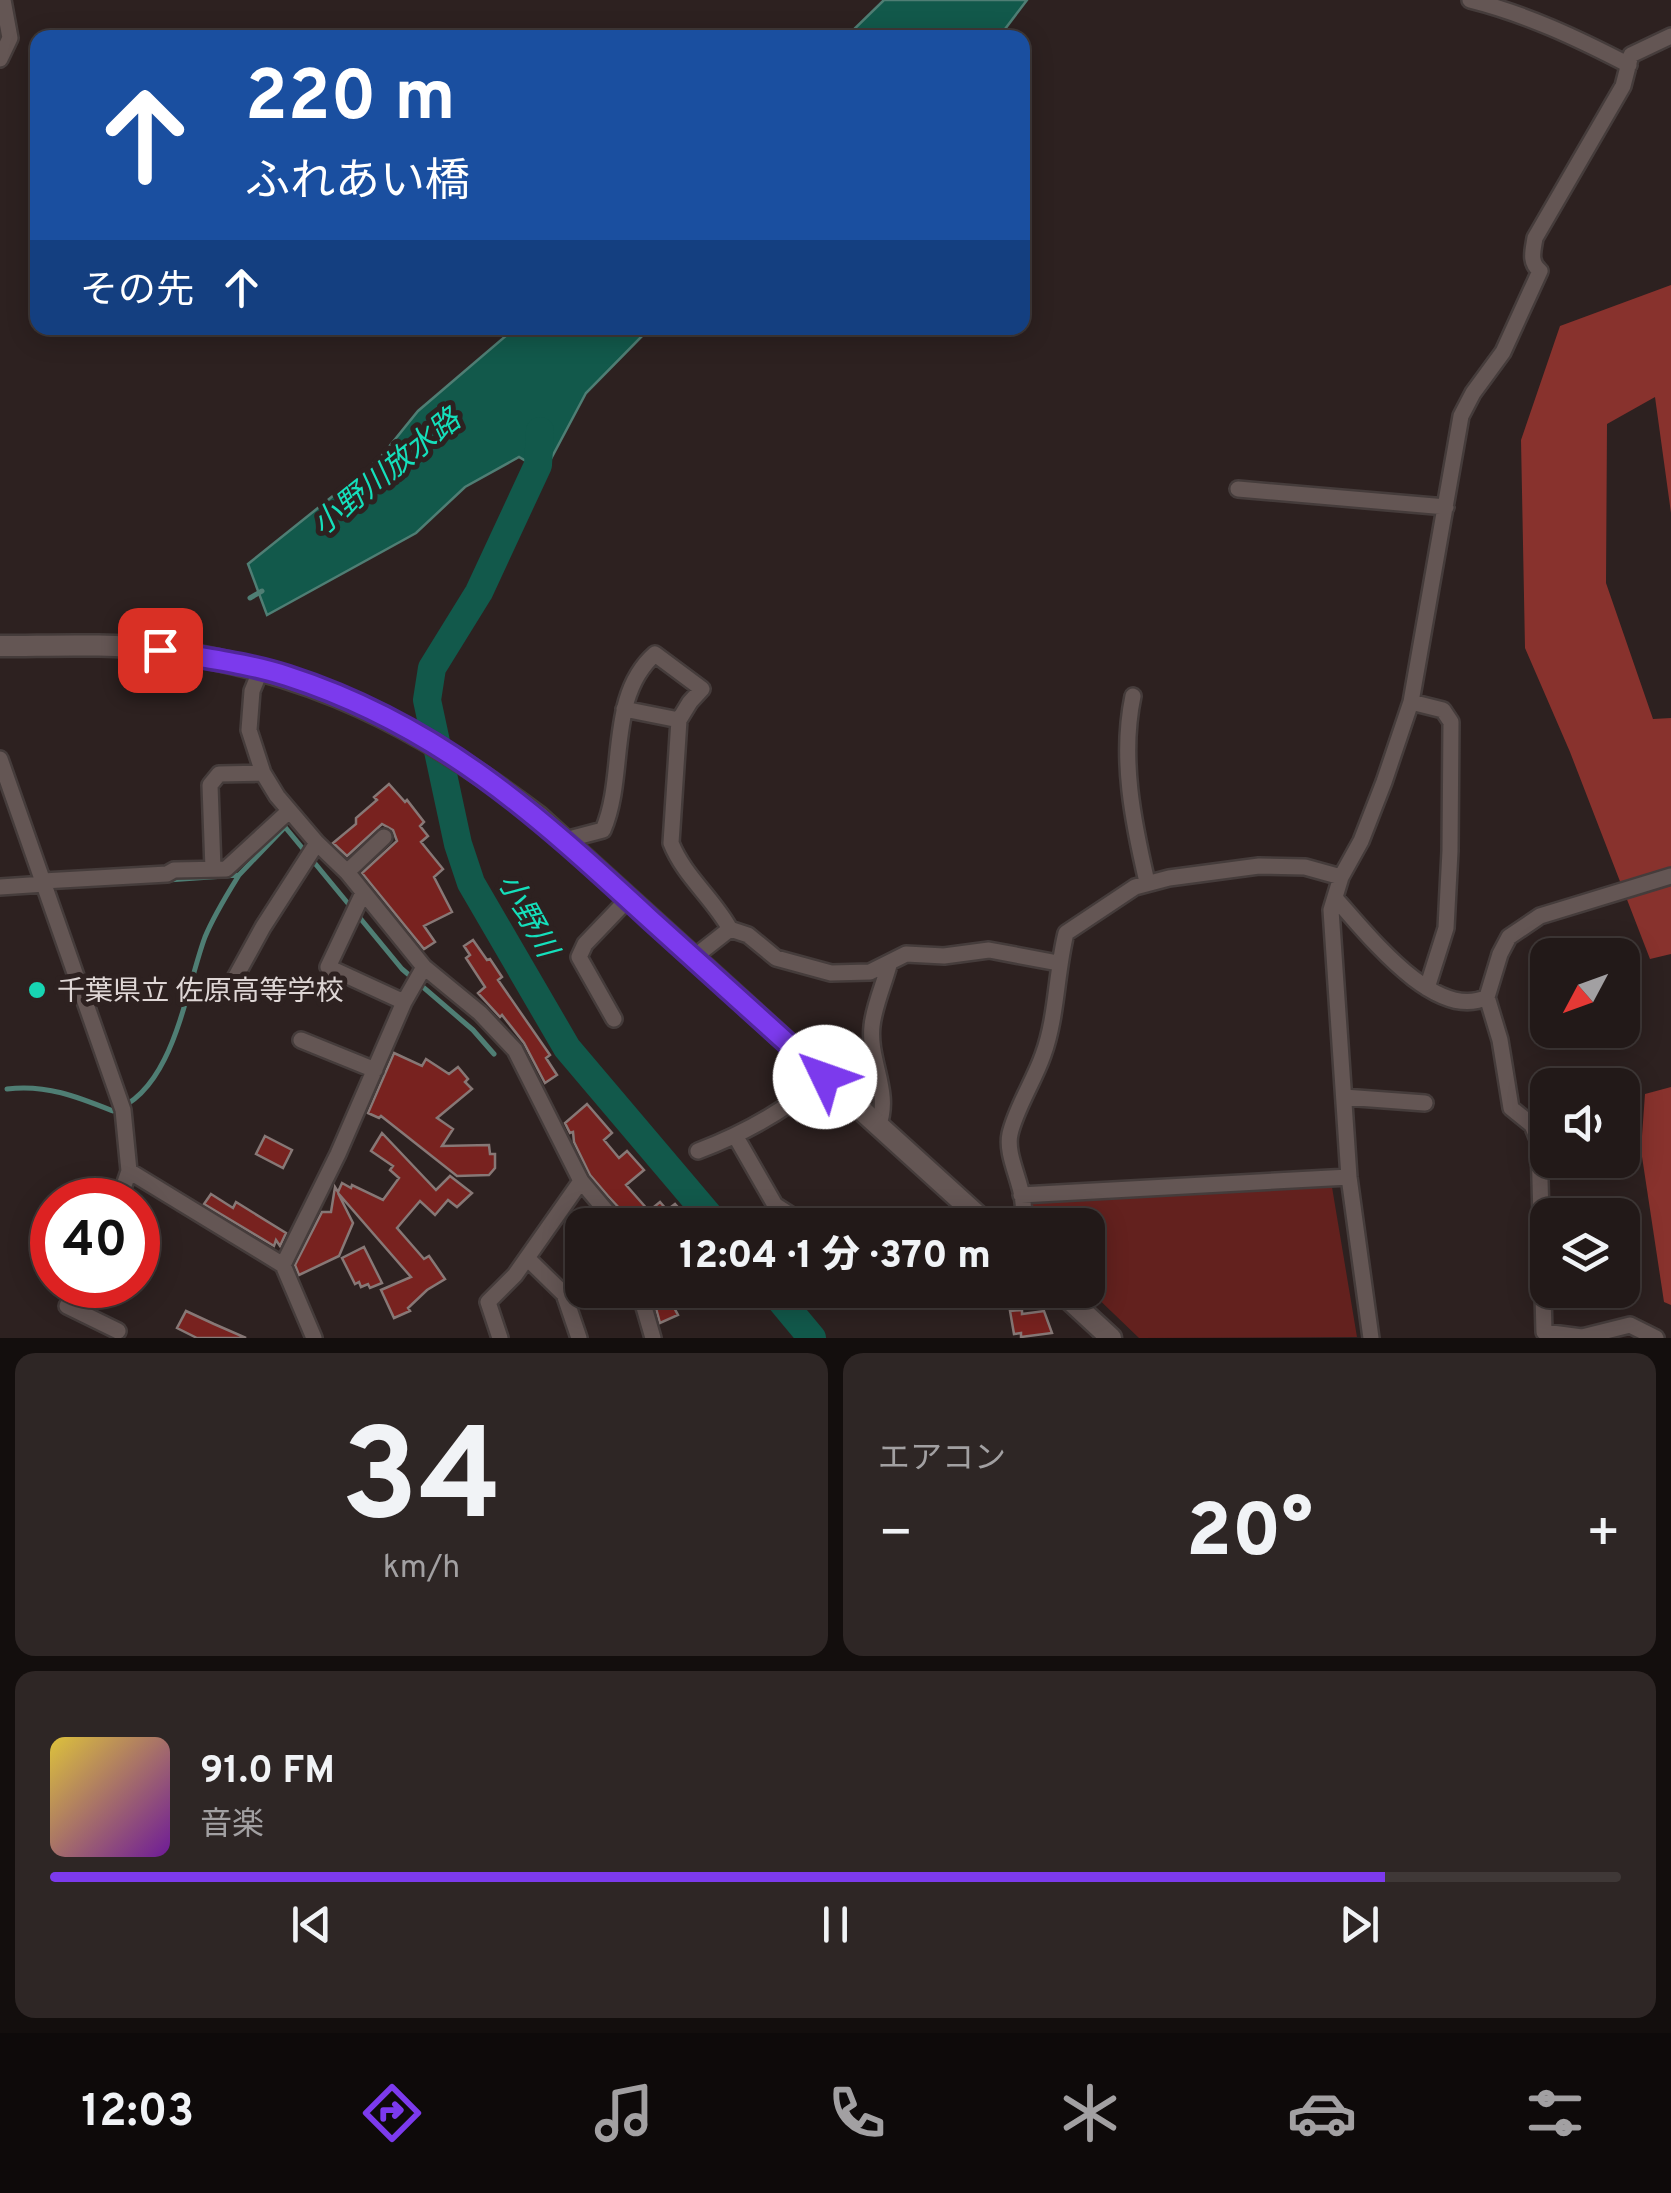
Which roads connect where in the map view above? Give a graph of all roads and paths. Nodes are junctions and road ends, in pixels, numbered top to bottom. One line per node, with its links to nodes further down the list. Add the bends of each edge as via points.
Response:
1 (2, 0): 4 (street, via 10,38)
2 (1470, 0): 5 (street, via 1576,37)
3 (1671, 36): 5 (street, via 1631,55)
4 (0, 58)
5 (1629, 65): 7 (street, via 1535,238 1532,257 1540,271 1462,416)
6 (1238, 489): 7 (street)
7 (1446, 507): 11 (street)
8 (0, 646): 9 (street, via 160,650)
9 (260, 669): 15 (street, via 248,712); 18 (street, via 408,729 466,763)
10 (1133, 696): 24 (street, via 1127,724 1132,816)
11 (1411, 702): 23 (street); 36 (street, via 1443,710 1450,722 1446,928)
12 (624, 708): 13 (street); 13 (street, via 638,668 654,654 702,690); 18 (street, via 604,830)
13 (679, 720): 30 (street, via 671,844)
14 (0, 759): 25 (street)
15 (263, 774): 16 (street); 20 (street, via 220,774 210,785)
16 (289, 811): 19 (street); 20 (street, via 226,869)
17 (384, 836): 21 (street)
18 (565, 840): 28 (street)
19 (316, 842): 21 (street); 34 (street)
20 (213, 869): 25 (street)
21 (347, 872): 27 (street)
22 (1671, 876): 37 (street, via 1525,924 1500,954)
23 (1342, 877): 24 (street, via 1260,866); 29 (street)
24 (1147, 882): 33 (street, via 1066,933)
25 (45, 885): 26 (street); 48 (street, via 122,1107)
26 (0, 887)
27 (364, 893): 35 (street); 38 (street, via 328,966)
28 (628, 898): 31 (street); 39 (street, via 579,957)
29 (1335, 898): 36 (street); 43 (street, via 1329,921)
30 (730, 928): 31 (street); 32 (street, via 776,958 831,973)
31 (693, 958): 42 (street)
32 (890, 964): 33 (street, via 906,954 989,950); 45 (street, via 872,1028 884,1096)
33 (1058, 964): 52 (street, via 1045,1052 1009,1136)
34 (236, 978)
35 (418, 978): 38 (street); 51 (street, via 480,1012 515,1050)
36 (1427, 988): 37 (street, via 1456,1001)
37 (1487, 997): 69 (street, via 1512,1108 1537,1131 1544,1332)
38 (404, 1002): 41 (street)
39 (614, 1019)
40 (301, 1040): 41 (street)
41 (375, 1070): 58 (street)
42 (825, 1077): 45 (street); 46 (street)
43 (1344, 1097): 44 (street); 49 (street)
44 (1424, 1103)
45 (878, 1128): 55 (street)
46 (736, 1136): 47 (street); 54 (street)
47 (698, 1150)
48 (129, 1171): 50 (street); 58 (street)
49 (1348, 1177): 52 (street); 68 (street)
50 (127, 1178)
51 (582, 1181): 53 (street); 57 (street)
52 (1022, 1195): 56 (street)
53 (604, 1208)
54 (780, 1208)
55 (969, 1208)
56 (1023, 1208)
57 (527, 1258): 64 (street, via 488,1302); 65 (street, via 564,1294)
58 (283, 1265): 63 (street)
59 (70, 1308): 62 (street)
60 (645, 1308): 66 (street)
61 (1078, 1308): 67 (street)
62 (118, 1330)
63 (314, 1338)
64 (500, 1338)
65 (579, 1338)
66 (654, 1338)
67 (1111, 1338)
68 (1371, 1338)
69 (1582, 1338): 70 (street, via 1630,1325)
70 (1656, 1338)

